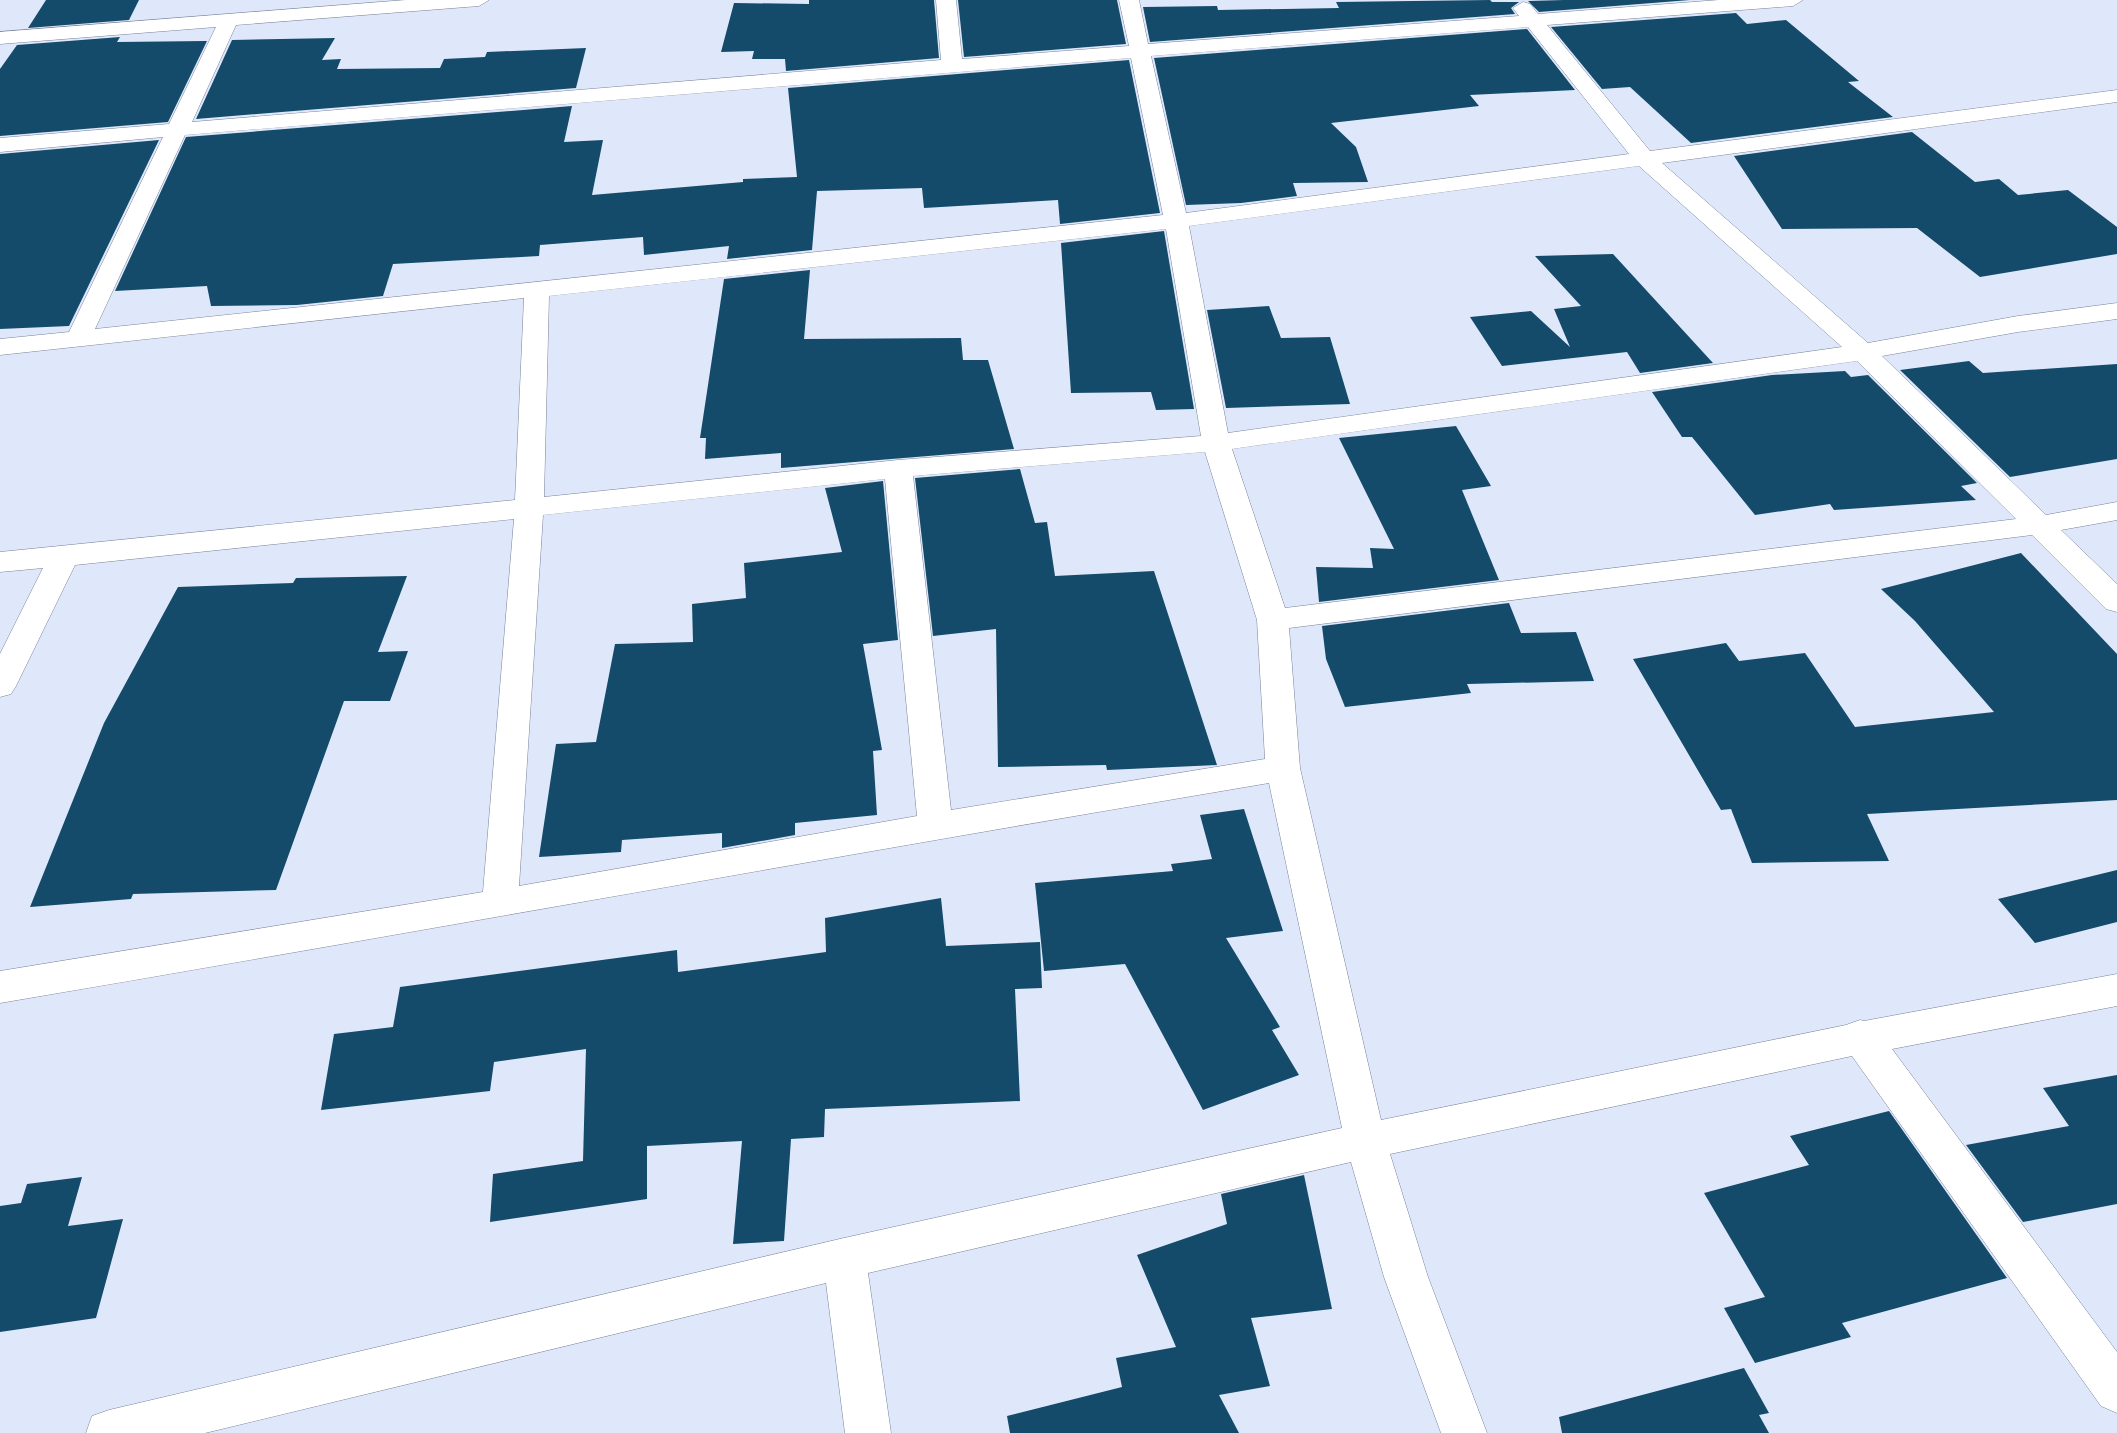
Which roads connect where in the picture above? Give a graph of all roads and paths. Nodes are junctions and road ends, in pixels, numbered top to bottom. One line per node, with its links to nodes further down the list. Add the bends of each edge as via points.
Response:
1 (479, 0): 6 (street)
2 (946, 0): 10 (street)
3 (1129, 0): 9 (street)
4 (1516, 0): 7 (street)
5 (1793, 0): 7 (street)
6 (229, 20): 8 (street); 12 (street)
7 (1532, 20): 9 (street); 14 (street)
8 (0, 38)
9 (1140, 52): 10 (street); 15 (street)
10 (952, 65): 12 (street)
11 (2117, 96): 14 (street)
12 (176, 129): 13 (street); 18 (street)
13 (0, 145)
14 (1644, 159): 15 (street); 20 (street)
15 (1176, 221): 16 (street); 21 (street)
16 (537, 290): 18 (street); 23 (street)
17 (2117, 311): 20 (street)
18 (78, 339): 19 (street)
19 (0, 347)
20 (1863, 352): 21 (street); 25 (street)
21 (1216, 443): 22 (street); 29 (street)
22 (898, 469): 23 (street); 32 (street)
23 (529, 508): 26 (street); 33 (street)
24 (2117, 512): 25 (street)
25 (2040, 525): 28 (street); 29 (street)
26 (64, 557): 27 (street); 30 (street)
27 (0, 562)
28 (2117, 602)
29 (1273, 620): 31 (street)
30 (0, 686)
31 (1284, 768): 32 (street); 37 (street)
32 (935, 826): 33 (street)
33 (500, 904): 34 (street)
34 (0, 987)
35 (2117, 990): 36 (street)
36 (1860, 1036): 37 (street); 39 (street)
37 (1365, 1141): 38 (street); 42 (street, via 1406,1277)
38 (844, 1258): 40 (street); 41 (street)
39 (2117, 1390)
40 (109, 1433)
41 (868, 1433)
42 (1464, 1433)

